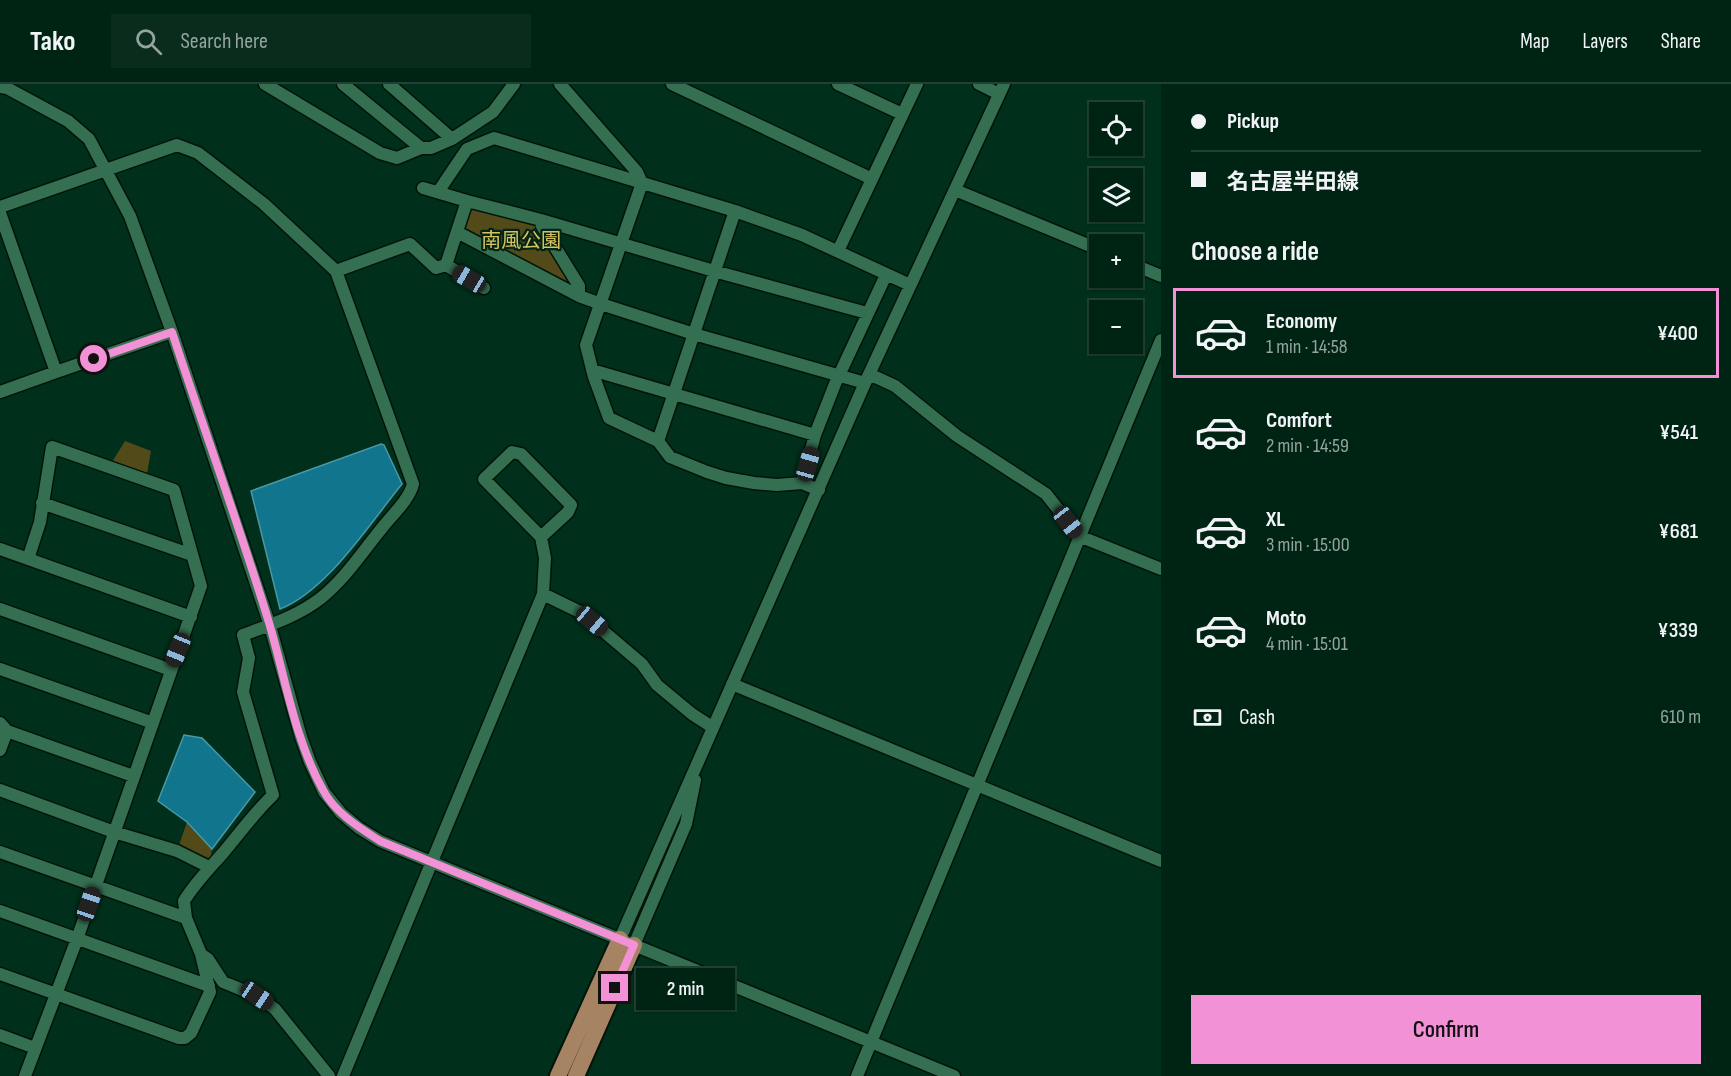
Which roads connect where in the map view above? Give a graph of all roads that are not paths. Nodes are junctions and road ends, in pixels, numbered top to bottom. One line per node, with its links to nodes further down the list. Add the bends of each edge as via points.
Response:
1 (265, 84): 15 (street, via 380,153 397,158)
2 (343, 84): 11 (street)
3 (388, 84): 14 (street)
4 (514, 84): 14 (street, via 493,112)
5 (560, 84): 18 (street, via 637,172)
6 (672, 84): 17 (street)
7 (838, 84): 13 (street)
8 (917, 84): 13 (street)
9 (978, 84): 12 (street)
10 (5, 86): 16 (street, via 68,121 88,139)
11 (357, 88): 15 (street)
12 (1001, 89): 20 (street)
13 (902, 114): 17 (street)
14 (452, 139): 15 (street)
15 (421, 148)
16 (106, 170): 23 (street); 33 (street, via 177,145 198,153 264,204); 42 (street, via 130,216)
17 (872, 179): 30 (street)
18 (642, 183): 21 (street, via 494,138 467,149); 24 (street); 28 (street)
19 (423, 188): 21 (street)
20 (955, 190): 29 (street); 37 (street)
21 (438, 192): 22 (street)
22 (466, 201): 26 (street); 27 (street)
23 (0, 207)
24 (735, 211): 30 (street); 34 (street)
25 (0, 213): 46 (street)
26 (541, 220): 28 (street); 39 (street, via 579,286)
27 (457, 232): 31 (street); 39 (street)
28 (622, 243): 34 (street); 40 (street)
29 (1089, 245)
30 (838, 251): 35 (street)
31 (446, 265): 33 (street, via 436,268 410,244); 38 (street)
32 (1143, 269): 36 (street)
33 (336, 271): 65 (street, via 413,484 394,513 322,597)
34 (714, 271): 41 (street); 43 (street)
35 (885, 275): 37 (street); 41 (street)
36 (1161, 276)
37 (910, 285): 48 (street)
38 (484, 288)
39 (579, 296): 40 (street)
40 (601, 304): 43 (street); 45 (street, via 586,345)
41 (867, 313): 47 (street)
42 (172, 332): 46 (street); 65 (street)
43 (694, 334): 47 (street); 50 (street)
44 (1161, 340): 56 (street)
45 (592, 370): 50 (street); 52 (street, via 609,418)
46 (56, 372): 49 (street)
47 (840, 375): 48 (street); 51 (street)
48 (867, 379): 54 (street); 56 (street, via 895,386 957,436 1046,494)
49 (0, 392)
50 (674, 394): 51 (street); 52 (street)
51 (815, 435): 53 (street)
52 (658, 441): 53 (street, via 669,457 726,478 777,485)
53 (802, 483): 54 (street)
54 (819, 490): 68 (street)
55 (42, 503): 59 (street); 59 (street, via 52,447 174,490); 60 (street)
56 (1079, 536): 61 (street); 74 (street)
57 (541, 537): 57 (street, via 571,505 521,454 512,452 484,478); 62 (street, via 545,558)
58 (0, 549): 60 (street)
59 (192, 555): 64 (street, via 201,586)
60 (28, 559): 64 (street)
61 (1161, 569)
62 (543, 594): 71 (street, via 582,613 642,664 657,685); 79 (street)
63 (0, 609): 67 (street)
64 (191, 617): 67 (street)
65 (270, 626): 79 (street, via 301,737 324,792 359,828); 80 (street, via 243,635 249,658 243,692 273,795)
66 (0, 669): 69 (street)
67 (171, 670): 69 (street)
68 (732, 684): 71 (street); 74 (street)
69 (153, 723): 73 (street)
70 (3, 727): 72 (street); 73 (street)
71 (710, 732): 85 (street)
72 (0, 750)
73 (133, 776): 76 (street)
74 (976, 784): 78 (street); 91 (street)
75 (0, 790): 76 (street)
76 (114, 832): 80 (street, via 177,851); 81 (street)
77 (0, 852): 81 (street)
78 (1161, 861)
79 (432, 863): 85 (street); 95 (street)
80 (209, 867): 83 (street, via 184,901)
81 (95, 887): 83 (street); 84 (street)
82 (0, 911): 84 (street)
83 (186, 918): 86 (street)
84 (77, 939): 88 (street); 89 (street)
85 (627, 942): 91 (street); 96 (main road); 97 (main road)
86 (201, 954): 88 (street); 94 (street, via 223,982 257,996 275,1009)
87 (0, 974): 89 (street)
88 (209, 986): 89 (street, via 192,1033 185,1038)
89 (56, 993): 92 (street)
90 (0, 1035): 92 (street)
91 (870, 1042): 98 (street); 99 (street)
92 (35, 1048): 93 (street)
93 (25, 1076)
94 (329, 1076)
95 (343, 1076)
96 (558, 1076)
97 (576, 1076)
98 (856, 1076)
99 (954, 1076)

